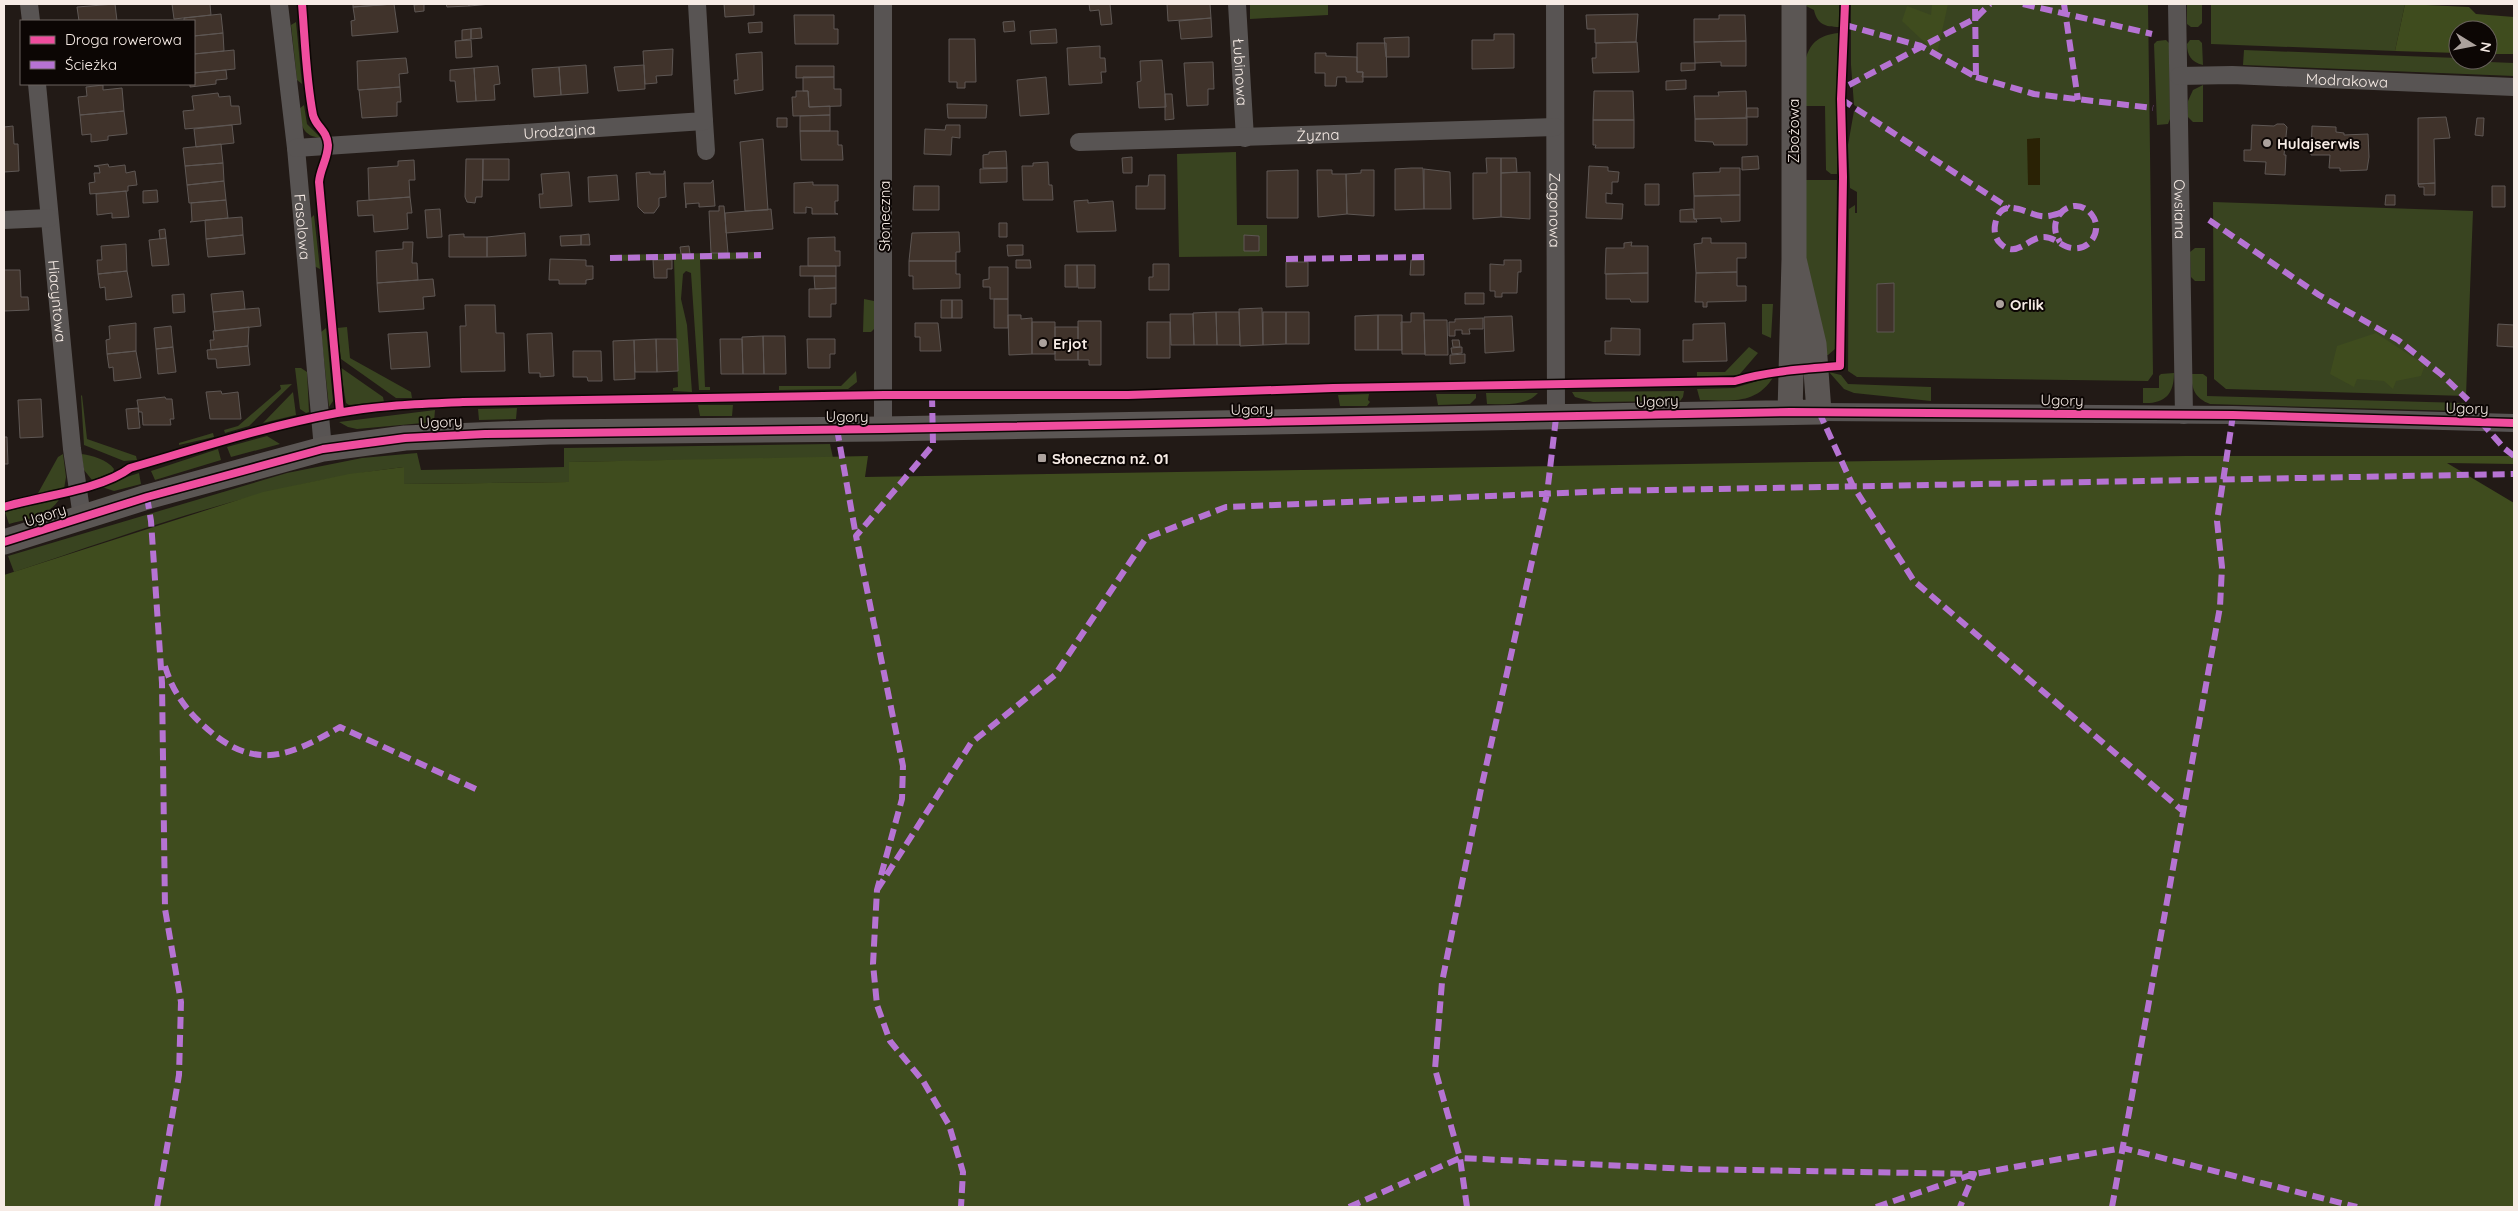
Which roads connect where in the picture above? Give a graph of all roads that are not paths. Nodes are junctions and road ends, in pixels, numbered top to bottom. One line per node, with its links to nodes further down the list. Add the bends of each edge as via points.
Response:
1 (29, 4): 9 (street)
2 (280, 4): 17 (street, Fasolowa)
3 (697, 4): 13 (street)
4 (883, 4): 27 (street, Słoneczna)
5 (1237, 4): 15 (street, Łubinowa)
6 (1555, 4): 14 (street, Zagonowa)
7 (1794, 4): 21 (street, Zbożowa)
8 (2178, 4): 10 (street, Owsiana)
9 (31, 20)
10 (2179, 76): 12 (street, Modrakowa, via 2232,75); 24 (street, Owsiana)
11 (37, 85): 19 (street, Hiacyntowa)
12 (2514, 87)
13 (704, 122): 17 (street, Urodzajna); 18 (street)
14 (1555, 127): 15 (street, Żyzna); 25 (street, Zagonowa)
15 (1245, 138): 16 (street, Żyzna)
16 (1079, 142)
17 (296, 148): 28 (street, Fasolowa)
18 (706, 152)
19 (50, 218): 20 (street); 29 (street, Hiacyntowa, via 72,449)
20 (4, 220)
21 (1794, 259): 22 (street, Zbożowa); 23 (street, Zbożowa, via 1814,344)
22 (1790, 412): 23 (street, Ugory); 25 (street, Ugory)
23 (1819, 412): 24 (street, Ugory)
24 (2184, 415): 26 (street, Ugory)
25 (1556, 418): 27 (street, Ugory)
26 (2514, 423)
27 (883, 429): 28 (street, Ugory, via 485,434 405,438)
28 (323, 449): 29 (street, Ugory)
29 (82, 517): 30 (street, Ugory)
30 (4, 542)

